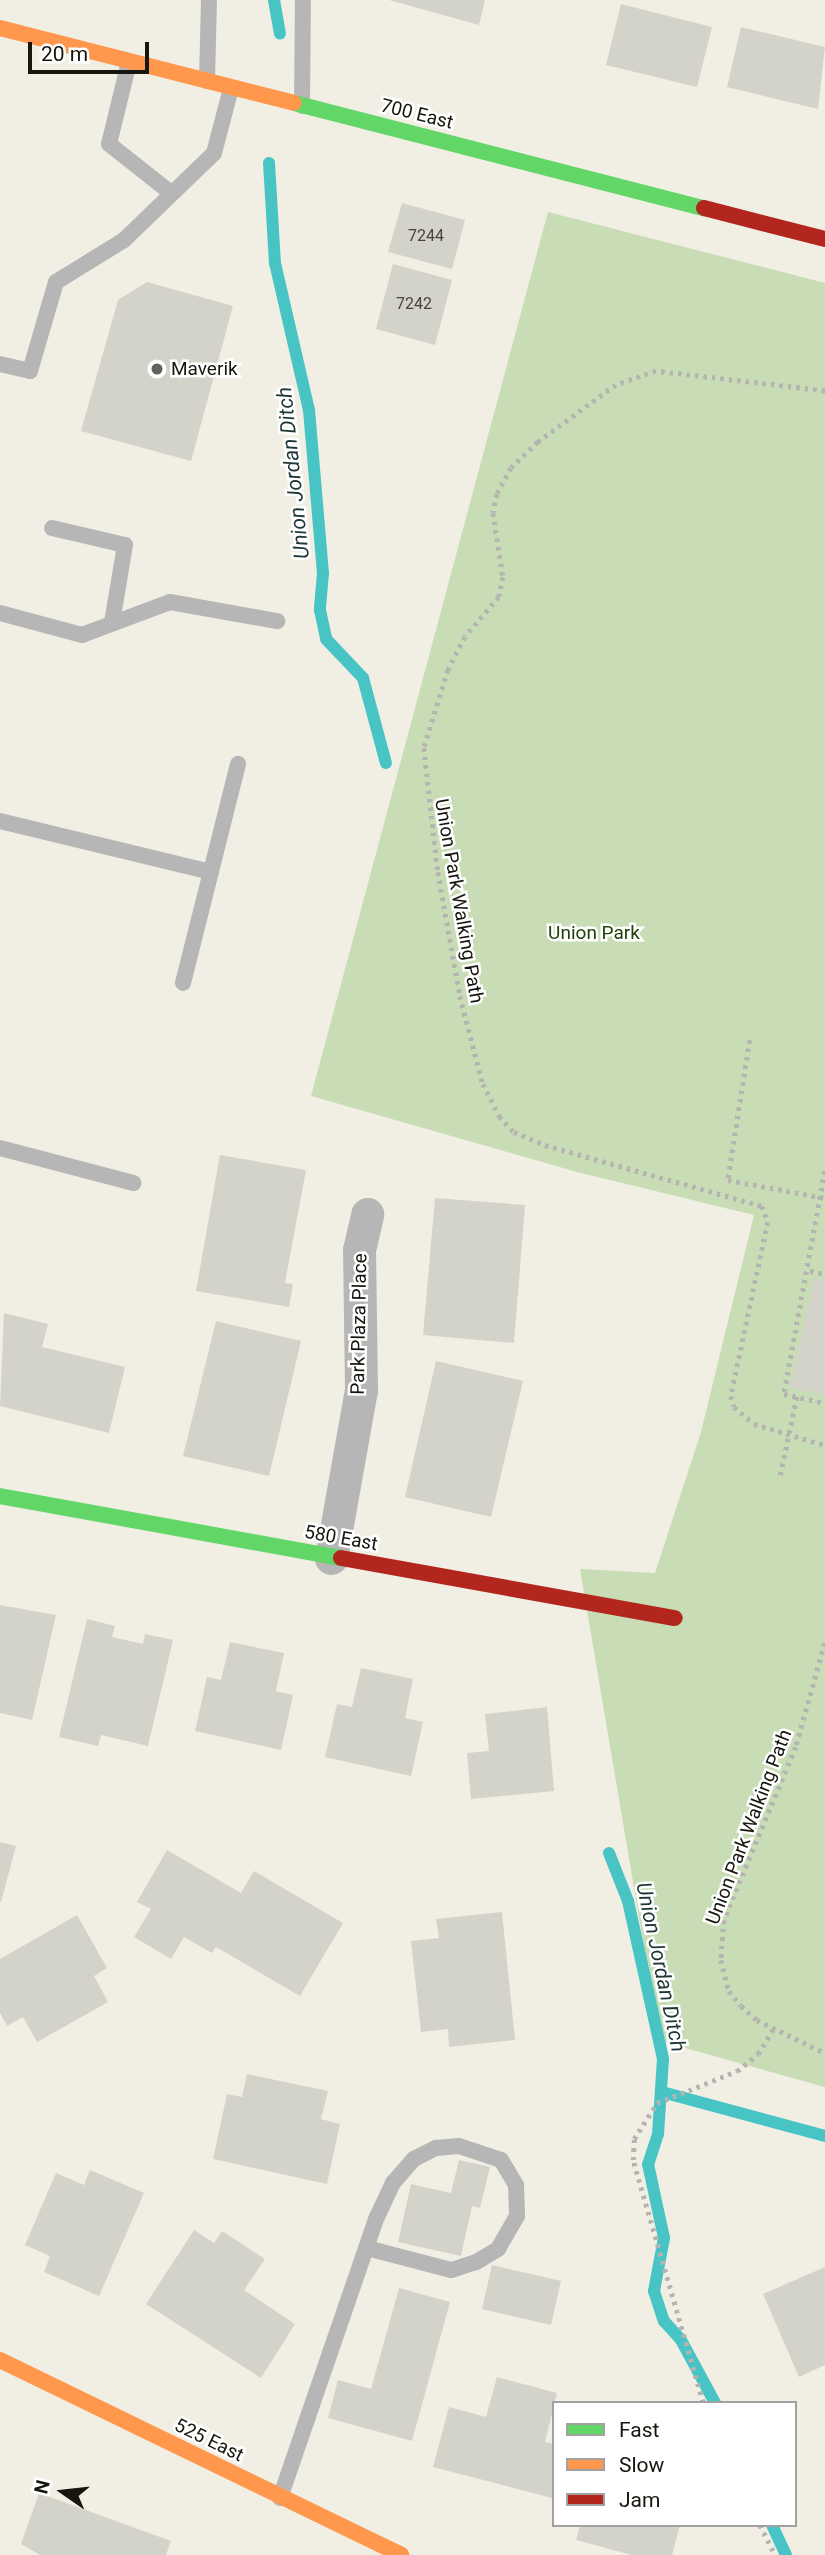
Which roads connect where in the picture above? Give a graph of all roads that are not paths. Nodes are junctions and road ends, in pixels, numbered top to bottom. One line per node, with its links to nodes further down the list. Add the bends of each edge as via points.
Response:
1 (209, 0): 5 (lane)
2 (303, 0): 7 (lane)
3 (0, 28): 4 (street, 700 East)
4 (129, 61): 5 (street, 700 East); 8 (lane, via 109,144)
5 (207, 81): 6 (street, 700 East)
6 (231, 88): 7 (street, 700 East); 8 (lane, via 214,153)
7 (302, 106): 9 (street, 700 East)
8 (171, 193): 10 (lane, via 124,240 56,282 30,371)
9 (825, 239)
10 (0, 364)
11 (52, 528): 14 (lane, via 125,545)
12 (0, 613): 14 (lane, via 82,635)
13 (277, 621): 14 (lane, via 170,602)
14 (112, 623)
15 (238, 764): 17 (lane)
16 (0, 821): 17 (lane)
17 (211, 872): 18 (lane)
18 (183, 984)
19 (0, 1148): 20 (lane)
20 (133, 1183)
21 (367, 1214): 23 (street, Park Plaza Place, via 359,1250 361,1390)
22 (0, 1496): 23 (street, 580 East)
23 (331, 1558): 24 (street, 580 East)
24 (675, 1618)
25 (367, 2248): 25 (lane, via 393,2183 414,2160 436,2148 459,2146 502,2160 516,2185 517,2216 498,2249 476,2262 451,2270); 27 (lane)
26 (0, 2360): 27 (street, 525 East)
27 (280, 2498): 28 (street, 525 East)
28 (401, 2555)

